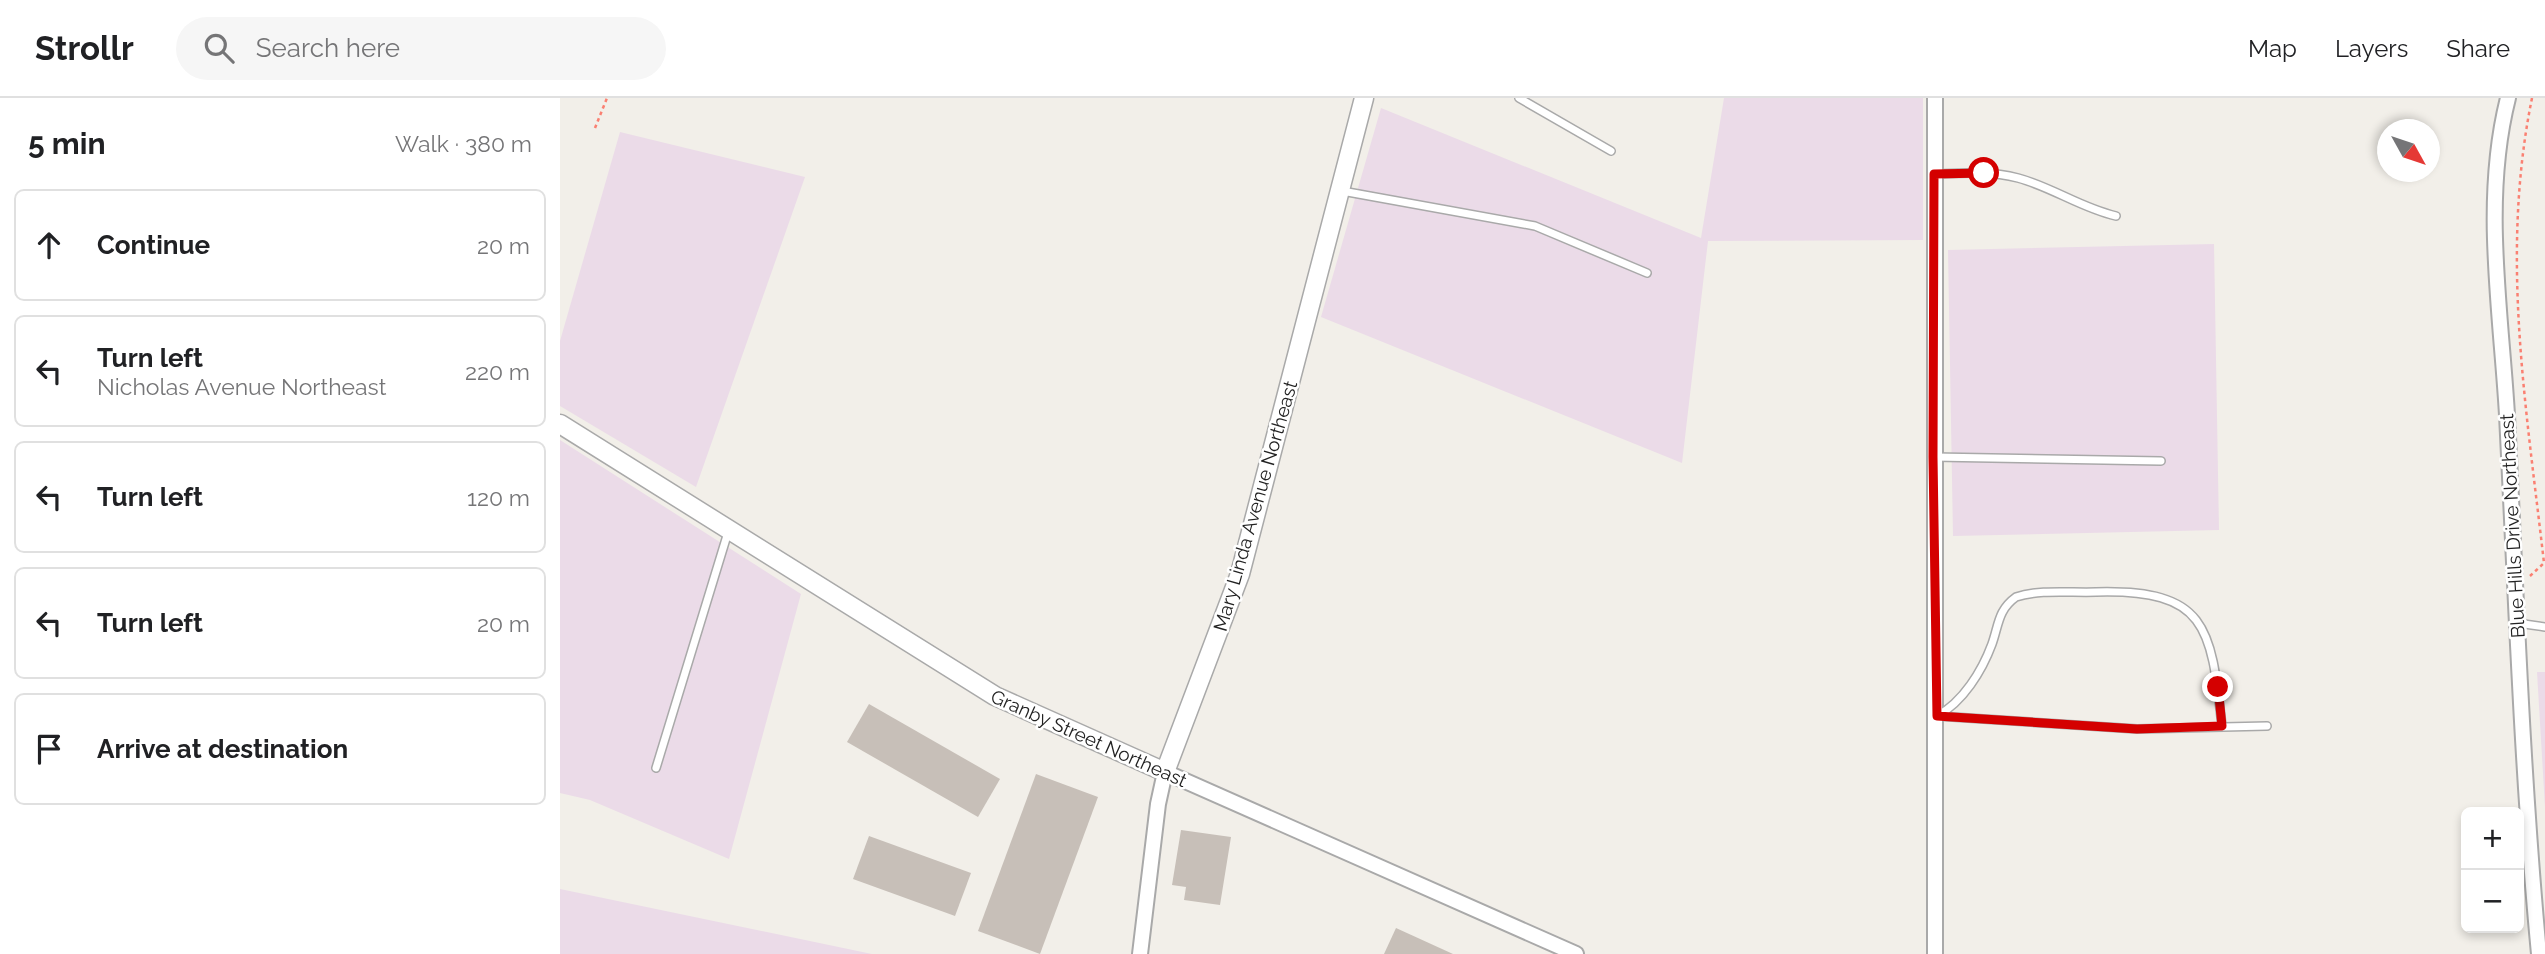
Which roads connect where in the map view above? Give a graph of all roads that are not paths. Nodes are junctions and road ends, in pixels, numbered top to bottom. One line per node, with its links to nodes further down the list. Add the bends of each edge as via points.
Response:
1 (1364, 98): 7 (street, Mary Linda Avenue Northeast)
2 (1519, 98): 5 (lane)
3 (1935, 98): 6 (street)
4 (2508, 98): 14 (street, Blue Hills Drive Northeast, via 2499,156 2497,248)
5 (1611, 152)
6 (1934, 174): 8 (lane, via 2018,178); 11 (street)
7 (1340, 190): 9 (lane, via 1535,226); 20 (street, Mary Linda Avenue Northeast, via 1240,574)
8 (2116, 216)
9 (1647, 274)
10 (560, 424): 13 (street, Granby Street Northeast)
11 (1933, 457): 12 (lane); 16 (street)
12 (2161, 461)
13 (729, 528): 19 (lane); 20 (street, Granby Street Northeast, via 995,696)
14 (2517, 623): 15 (lane); 24 (street, Blue Hills Drive Northeast)
15 (2545, 626)
16 (1937, 716): 17 (lane, via 2137,729); 17 (lane, via 1956,703 1985,661 2000,613 2016,597 2118,592 2163,597 2184,606 2196,618 2210,645); 23 (street)
17 (2222, 726): 18 (lane)
18 (2267, 726)
19 (656, 768)
20 (1165, 772): 21 (street, Mary Linda Avenue Northeast); 22 (street, Granby Street Northeast)
21 (1140, 954)
22 (1576, 954)
23 (1935, 954)
24 (2539, 954)

